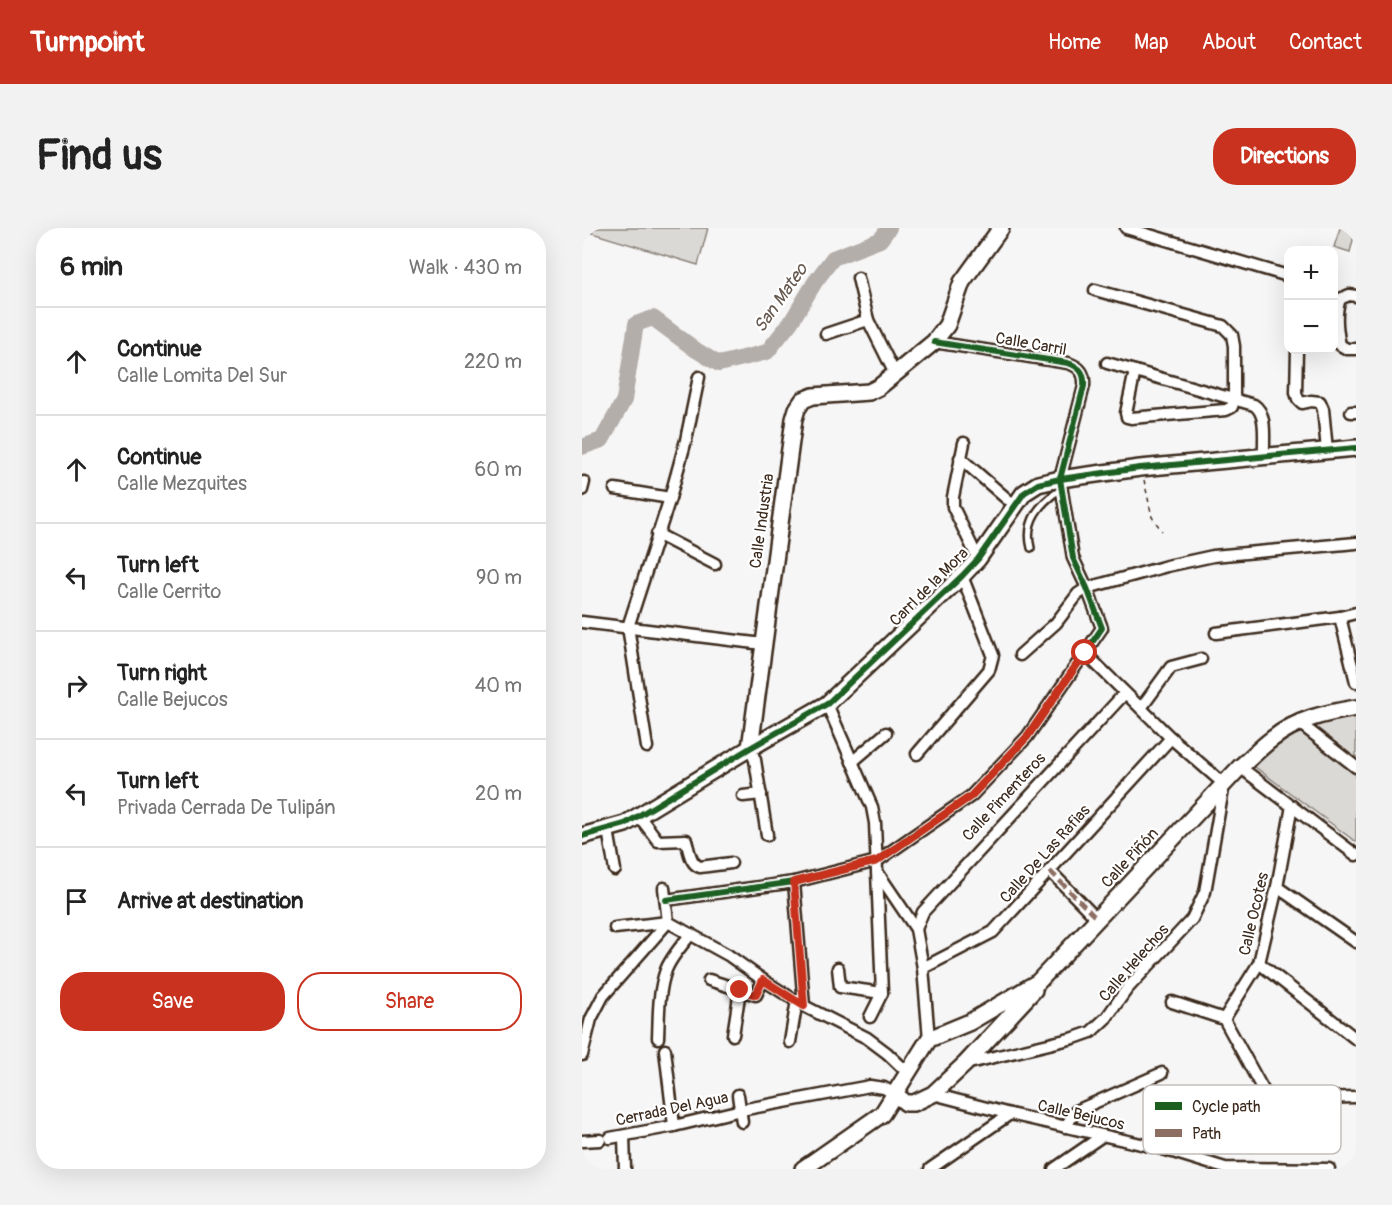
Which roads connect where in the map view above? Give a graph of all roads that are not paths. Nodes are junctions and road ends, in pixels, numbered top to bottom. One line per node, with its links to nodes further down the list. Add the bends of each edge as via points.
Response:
1 (1001, 228): 9 (street, Calle Industria, via 962,282 947,325)
2 (1126, 228): 3 (street)
3 (1284, 275)
4 (858, 278): 7 (street)
5 (1095, 290): 16 (street, via 1223,326 1232,335 1234,346)
6 (1356, 296): 10 (street, via 1340,299 1337,306 1340,345)
7 (868, 320): 8 (street); 14 (street)
8 (826, 334)
9 (934, 342): 14 (street, Calle Industria); 22 (street, Calle Carril, via 1068,363 1081,370 1084,386)
10 (1356, 349)
11 (1298, 354): 19 (street, via 1296,393 1302,402 1320,402)
12 (1107, 363): 13 (street)
13 (1135, 371): 16 (street); 16 (street, via 1127,417 1226,410 1233,407)
14 (895, 374): 38 (street, Calle Industria, via 869,392 813,396 803,400 797,409)
15 (699, 377): 24 (street, via 687,440)
16 (1234, 400): 20 (street, via 1260,409)
17 (964, 443): 21 (street)
18 (1356, 448): 19 (street, Carrl de la Mora)
19 (1327, 450): 20 (street, Carrl de la Mora)
20 (1264, 456): 22 (street, Carrl de la Mora, via 1140,468)
21 (960, 458): 25 (street); 29 (street, via 953,507)
22 (1060, 484): 28 (lane, via 1034,514 1028,538); 29 (street, Carrl de la Mora, via 1038,484 1024,493); 32 (street, via 1073,558)
23 (615, 489): 24 (street)
24 (670, 498): 26 (street)
25 (1007, 499)
26 (657, 534): 30 (street); 36 (street)
27 (1356, 543): 32 (street, via 1213,556)
28 (1031, 548)
29 (978, 559): 31 (street, Carrl de la Mora)
30 (715, 564)
31 (962, 576): 44 (street, Carrl de la Mora); 52 (street, via 993,655 989,670)
32 (1088, 588): 39 (street, via 1102,627); 40 (street)
33 (1356, 613): 34 (street)
34 (1340, 617): 37 (street); 42 (street)
35 (582, 621): 36 (street)
36 (628, 627): 38 (street); 50 (street)
37 (1216, 633)
38 (763, 644): 51 (street, Calle Industria)
39 (1085, 653): 43 (street); 66 (street, via 1027,737 971,796)
40 (1020, 655)
41 (1201, 659): 45 (street, via 1171,667)
42 (1356, 682)
43 (1125, 693): 45 (street); 76 (street, Calle Pimenteros, via 923,912)
44 (827, 704): 51 (street, Carrl de la Mora); 53 (street)
45 (1141, 708): 49 (street)
46 (1356, 708): 47 (street, Calle Piñón)
47 (1298, 722): 54 (street); 55 (street, Calle Piñón, via 1272,738)
48 (886, 733): 53 (street)
49 (1171, 738): 56 (street); 68 (street, Calle De Las Rafias)
50 (646, 747)
51 (750, 748): 57 (street); 60 (street, Carrl de la Mora)
52 (917, 754)
53 (852, 762): 66 (street, via 872,807)
54 (1356, 766)
55 (1240, 767): 56 (street, Calle Piñón); 59 (street)
56 (1224, 784): 73 (street, Calle Piñón); 98 (street, Calle Helechos, via 1204,892 1192,919 1107,1017 1091,1032 1074,1038)
57 (761, 794): 58 (street); 62 (street)
58 (742, 796)
59 (1292, 806): 64 (street); 70 (street, Calle Ocotes)
60 (639, 816): 61 (street, Carrl de la Mora); 65 (street, via 658,841 686,840 695,865)
61 (608, 830): 63 (street, Carrl de la Mora); 67 (street)
62 (766, 835)
63 (582, 836)
64 (1356, 855)
65 (731, 863)
66 (877, 867): 69 (street); 76 (street); 86 (street)
67 (615, 870)
68 (1050, 871): 73 (street); 81 (street, Calle De Las Rafias, via 993,932)
69 (794, 882): 72 (street); 88 (street)
70 (1277, 887): 78 (street); 79 (street, Calle Ocotes)
71 (664, 888): 72 (street)
72 (666, 900): 74 (street)
73 (1097, 919): 84 (street, Calle Piñón)
74 (668, 922): 75 (street); 77 (street); 96 (street, via 603,996)
75 (615, 928)
76 (916, 929): 81 (street)
77 (691, 934): 83 (street); 92 (street, via 666,970)
78 (1356, 942)
79 (1259, 963): 90 (street, Calle Ocotes); 94 (street)
80 (838, 968): 86 (street, via 840,987)
81 (923, 968): 93 (street)
82 (710, 980): 85 (street)
83 (763, 980): 85 (street, via 756,995); 88 (street)
84 (1038, 982): 93 (street, Calle Piñón, via 970,1022); 98 (street)
85 (740, 990): 91 (street)
86 (882, 993): 89 (street)
87 (1172, 1002): 90 (street)
88 (800, 1003): 95 (street); 100 (street, via 867,1038)
89 (870, 1017)
90 (1224, 1019): 101 (street)
91 (733, 1035)
92 (658, 1038)
93 (929, 1039): 100 (street)
94 (1356, 1040)
95 (790, 1042)
96 (583, 1048)
97 (665, 1050): 110 (street)
98 (965, 1064): 103 (street)
99 (1162, 1072): 111 (street, via 1076,1111)
100 (908, 1073): 102 (street)
101 (1260, 1085)
102 (895, 1094): 103 (street, via 906,1103); 107 (street, Cerrada Del Agua, via 870,1086); 118 (street, via 882,1114)
103 (933, 1094): 108 (street, Calle Bejucos)
104 (738, 1095): 107 (street)
105 (1341, 1097): 106 (street)
106 (1356, 1097)
107 (741, 1110): 109 (street); 110 (street, Cerrada Del Agua)
108 (1010, 1114): 111 (street, Calle Bejucos); 119 (street)
109 (742, 1122)
110 (674, 1126): 112 (street, Cerrada Del Agua)
111 (1065, 1127): 113 (street, Calle Bejucos)
112 (624, 1136): 114 (street, Cerrada Del Agua); 117 (street)
113 (1102, 1136): 115 (street, Calle Bejucos); 120 (street)
114 (582, 1141)
115 (1143, 1145)
116 (1179, 1154): 121 (street, Calle Bejucos, via 1225,1168)
117 (625, 1169)
118 (803, 1169)
119 (930, 1169)
120 (1054, 1169)
121 (1329, 1169)

